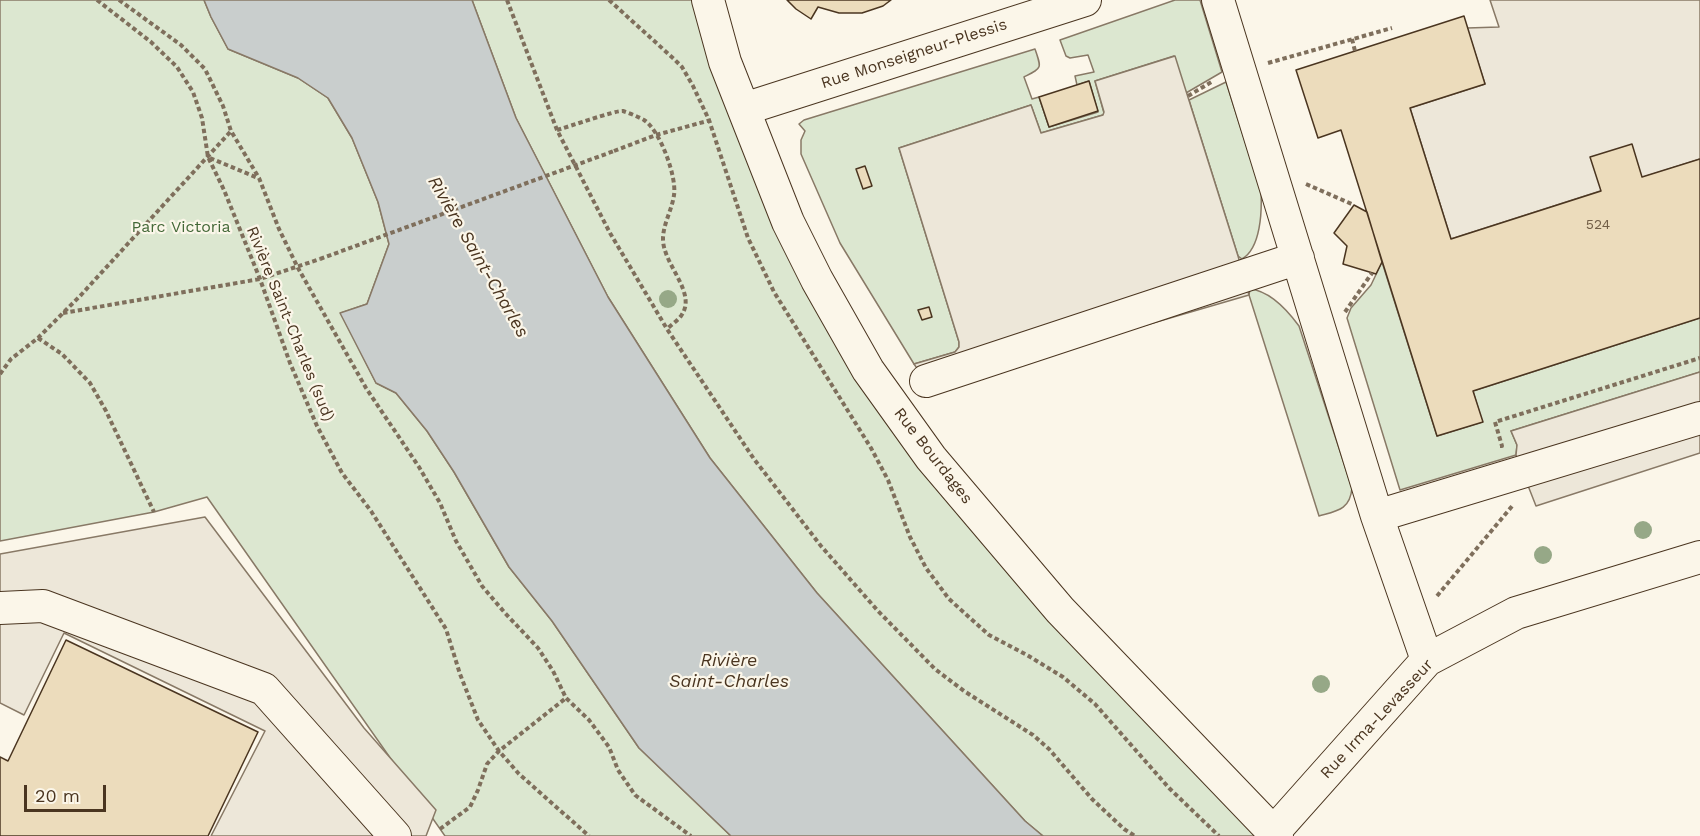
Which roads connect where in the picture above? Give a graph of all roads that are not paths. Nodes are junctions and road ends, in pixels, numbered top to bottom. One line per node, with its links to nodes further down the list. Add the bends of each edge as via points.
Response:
1 (708, 0): 4 (street, Rue Bourdages, via 725,62)
2 (1085, 0): 4 (street, Rue Monseigneur-Plessis)
3 (1218, 0): 5 (street)
4 (744, 109): 12 (street, Rue Bourdages, via 788,222 817,280 868,370 931,458 1060,609)
5 (1298, 258): 6 (street); 8 (street)
6 (926, 381)
7 (1700, 418): 8 (street)
8 (1377, 516): 11 (street)
9 (1700, 557): 11 (street, Rue Irma-Levasseur, via 1516,613)
10 (0, 608): 13 (street, via 43,606 264,689)
11 (1427, 660): 12 (street, Rue Irma-Levasseur)
12 (1275, 834)
13 (395, 836)

